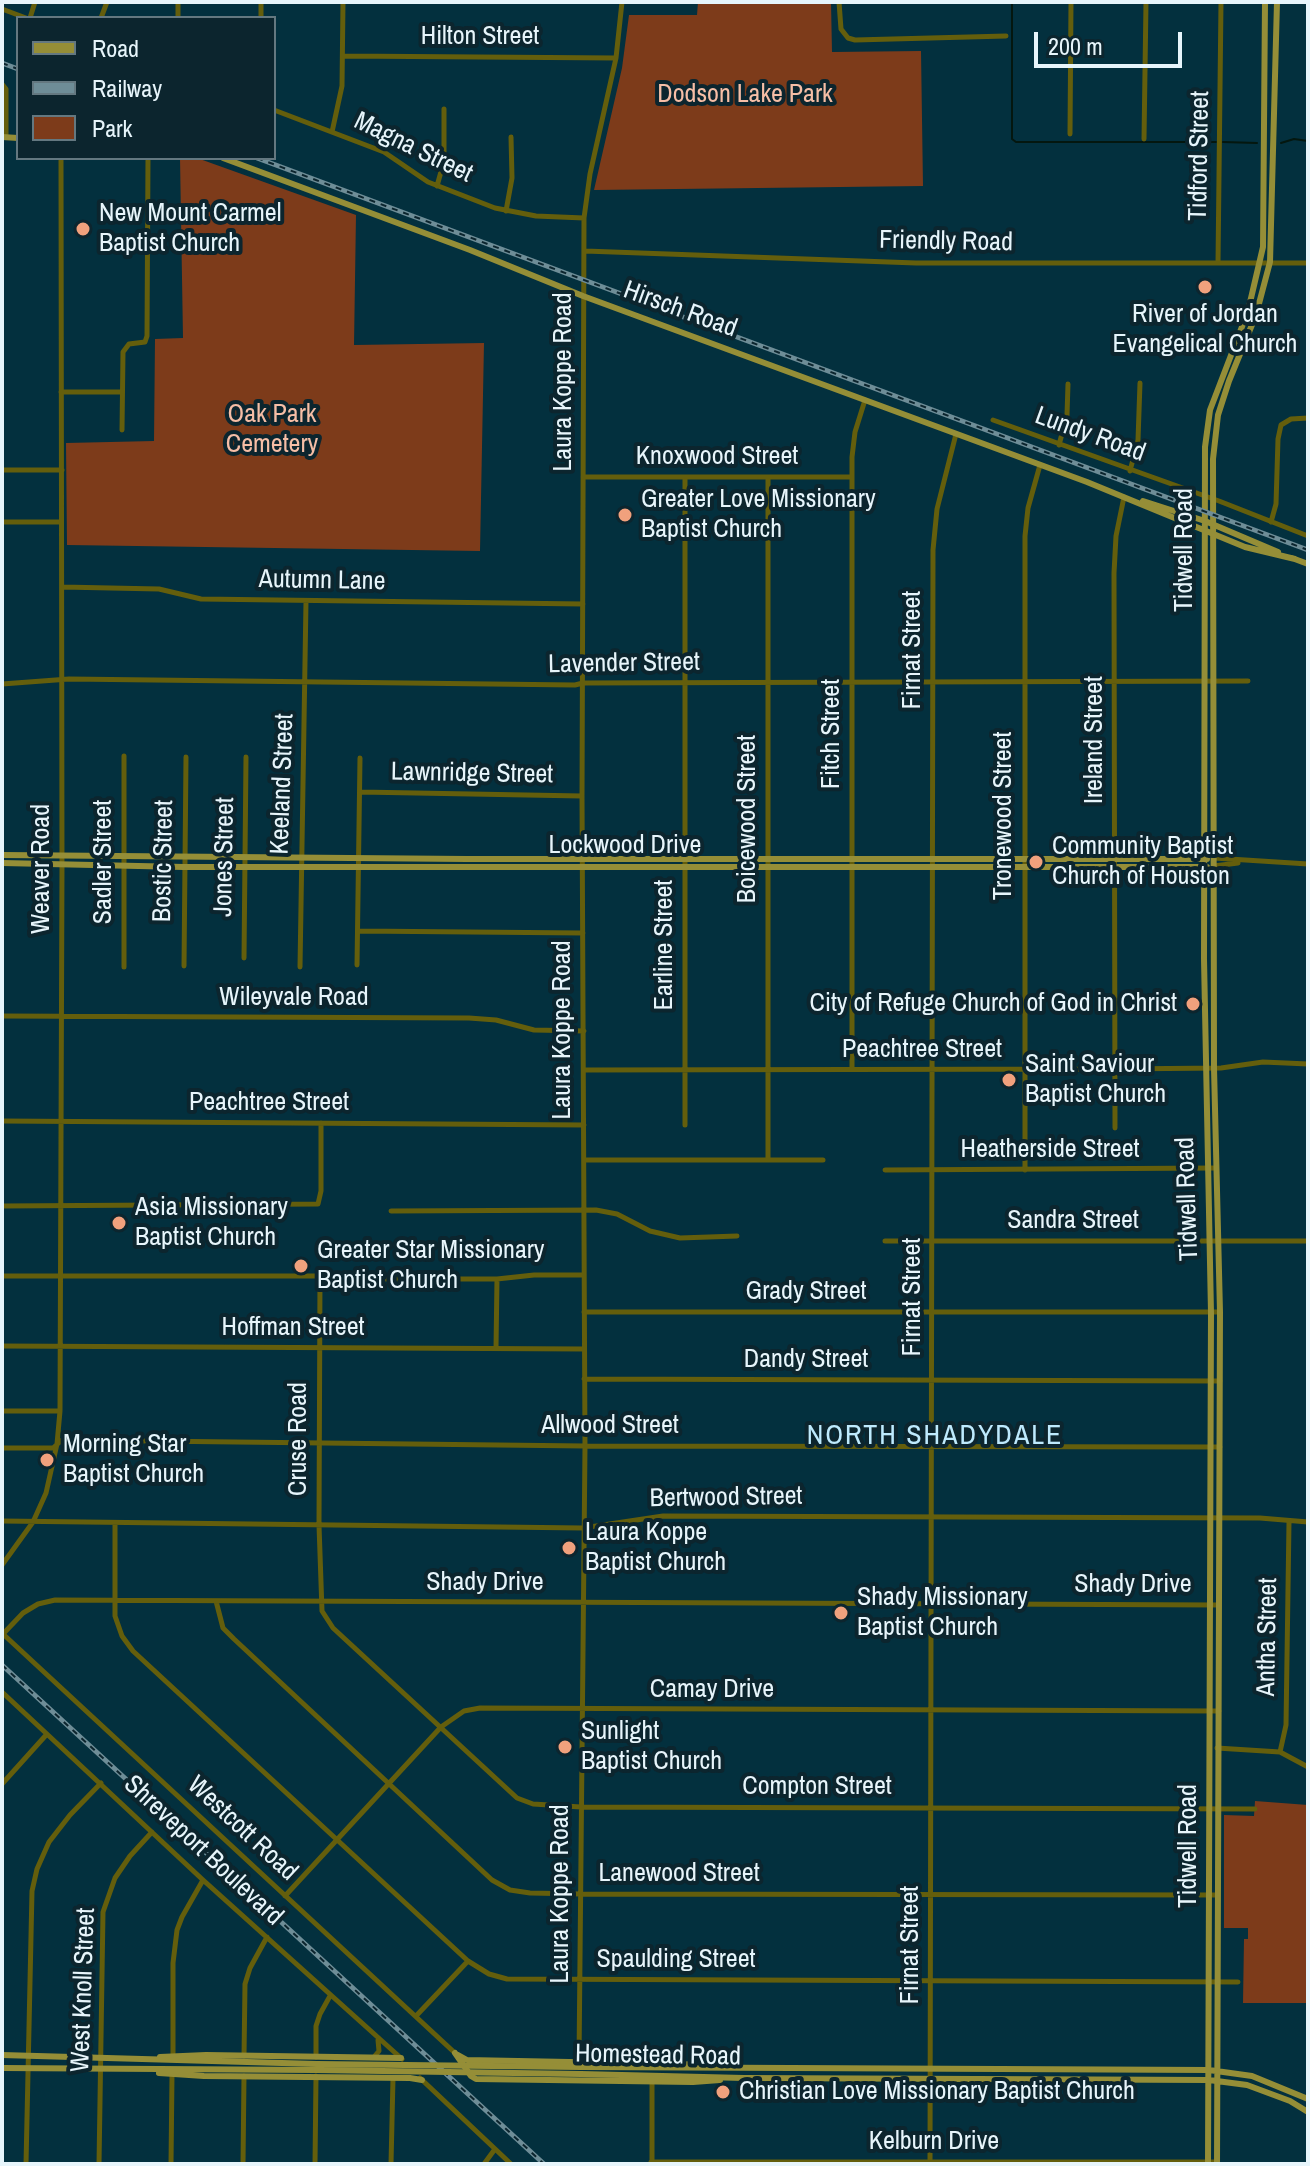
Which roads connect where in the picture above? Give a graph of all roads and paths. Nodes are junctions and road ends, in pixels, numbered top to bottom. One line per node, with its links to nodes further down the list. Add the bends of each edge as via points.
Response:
1 (343, 2): 14 (street)
2 (622, 2): 15 (street, Laura Koppe Road)
3 (839, 2): 11 (street, via 841,29 848,38)
4 (1071, 2): 20 (street)
5 (1146, 2): 23 (street)
6 (1221, 2): 34 (street, Tidford Street)
7 (1265, 2): 12 (main road, Tidwell Road)
8 (1277, 2): 13 (main road, Tidwell Road)
9 (2, 9): 10 (street)
10 (22, 16)
11 (1006, 36)
12 (1264, 38): 13 (main road); 27 (main road, Tidwell Road)
13 (1277, 38): 27 (main road, Tidwell Road)
14 (343, 56): 15 (street, Hilton Street); 19 (street)
15 (616, 58): 30 (street, Laura Koppe Road)
16 (3, 84): 21 (street)
17 (444, 109): 28 (street, via 444,161)
18 (276, 111): 19 (street, Magna Street)
19 (332, 132): 28 (street, Magna Street, via 384,152)
20 (1070, 134)
21 (4, 137)
22 (511, 137): 29 (street)
23 (1144, 139)
24 (61, 160): 40 (street, Weaver Road)
25 (148, 160): 41 (street, via 147,336 145,342 124,348)
26 (228, 160): 36 (main road, Hirsch Road)
27 (1269, 180): 32 (main road, Tidwell Road); 33 (main road, Tidwell Road)
28 (437, 186): 29 (street, Magna Street)
29 (506, 211): 30 (street, Magna Street)
30 (584, 218): 31 (street, Laura Koppe Road)
31 (585, 251): 34 (street, Friendly Road, via 916,263); 36 (street, Laura Koppe Road)
32 (1261, 262): 33 (street, Friendly Road); 34 (street, Friendly Road); 37 (main road, Tidwell Road)
33 (1270, 262): 35 (street, Friendly Road); 37 (main road, Tidwell Road, via 1256,315)
34 (1218, 263)
35 (1308, 263)
36 (583, 296): 42 (main road, Hirsch Road); 54 (street, Laura Koppe Road)
37 (1241, 342): 43 (main road, Tidwell Road); 44 (main road, Tidwell Road)
38 (1140, 383): 53 (street, via 1138,440)
39 (1068, 384): 49 (street)
40 (61, 392): 41 (street); 52 (street, Weaver Road)
41 (122, 392): 47 (street)
42 (865, 400): 48 (main road, Hirsch Road); 57 (street, Fitch Street, via 855,432)
43 (1209, 413): 44 (main road); 59 (main road, Tidwell Road)
44 (1218, 415): 60 (main road, Tidwell Road)
45 (1308, 418): 64 (street, via 1285,421 1279,432)
46 (993, 420): 49 (street, Lundy Road)
47 (122, 430)
48 (956, 434): 50 (main road, Hirsch Road); 87 (street, Firnat Street, via 937,509 933,550)
49 (1059, 445): 53 (street, Lundy Road)
50 (1040, 465): 58 (main road, Hirsch Road); 77 (street, Tronewood Street, via 1025,536)
51 (2, 470): 52 (street)
52 (62, 470): 63 (street, Weaver Road)
53 (1130, 471): 59 (street, Lundy Road)
54 (583, 477): 55 (street, Knoxwood Street); 73 (street, Laura Koppe Road)
55 (685, 477): 56 (street, Knoxwood Street); 86 (street, Earline Street)
56 (768, 477): 57 (street, Knoxwood Street); 82 (street, Boicewood Street)
57 (851, 477): 83 (street, Fitch Street)
58 (1124, 496): 61 (main road, Hirsch Road); 66 (main road, Hirsch Road); 78 (street, Ireland Street, via 1116,536)
59 (1204, 496): 60 (street, Lundy Road); 61 (main road, Tidwell Road)
60 (1213, 499): 64 (street, Lundy Road); 65 (main road, Tidwell Road)
61 (1205, 521): 65 (main road, Hirsch Road); 66 (main road, Tidwell Road)
62 (2, 522): 63 (street)
63 (61, 522): 71 (street, Weaver Road)
64 (1271, 522): 68 (street, Lundy Road)
65 (1214, 525): 67 (main road, Tidwell Road); 69 (main road, Hirsch Road)
66 (1205, 531): 67 (main road, Hirsch Road); 74 (main road, Tidwell Road)
67 (1213, 535): 69 (main road, Hirsch Road); 75 (main road, Tidwell Road)
68 (1308, 536)
69 (1295, 559): 70 (main road, Hirsch Road)
70 (1308, 564)
71 (62, 587): 72 (street, Autumn Lane, via 159,589 201,599); 76 (street, Weaver Road)
72 (306, 601): 73 (street, Autumn Lane); 81 (street, Keeland Street)
73 (583, 604): 85 (street, Laura Koppe Road)
74 (1205, 620): 75 (main road); 84 (main road, Tidwell Road)
75 (1214, 620): 79 (main road, Tidwell Road)
76 (62, 680): 81 (street, Lavender Street); 88 (street, Lavender Street); 98 (street, Weaver Road)
77 (1024, 681): 78 (street, Lavender Street); 87 (street, Lavender Street); 106 (street, Tronewood Street)
78 (1114, 681): 84 (street, Lavender Street); 107 (street, Ireland Street)
79 (1214, 681): 80 (street, Lavender Street); 84 (street, Lavender Street); 94 (main road, Tidwell Road)
80 (1248, 681)
81 (306, 682): 85 (street, Lavender Street); 102 (street, Keeland Street)
82 (769, 682): 83 (street, Lavender Street); 86 (street, Lavender Street); 111 (street, Boicewood Street)
83 (852, 682): 87 (street, Lavender Street); 105 (street, Fitch Street)
84 (1205, 682): 93 (main road, Tidwell Road)
85 (583, 683): 86 (street, Lavender Street); 96 (street, Laura Koppe Road)
86 (685, 683): 110 (street, Earline Street)
87 (933, 683): 109 (street, Firnat Street)
88 (2, 684)
89 (124, 756): 99 (street, Sadler Street)
90 (186, 757): 100 (street, Bostic Street)
91 (246, 757): 101 (street, Jones Street)
92 (360, 758): 95 (street)
93 (1205, 773): 94 (main road); 108 (main road, Tidwell Road)
94 (1214, 773): 112 (main road, Tidwell Road)
95 (360, 792): 96 (street, Lawnridge Street); 103 (street)
96 (582, 796): 104 (street, Laura Koppe Road)
97 (2, 855): 98 (main road, Lockwood Drive)
98 (62, 855): 99 (main road, Lockwood Drive); 115 (street, Weaver Road)
99 (123, 857): 100 (main road, Lockwood Drive); 116 (street, Sadler Street)
100 (184, 857): 101 (main road, Lockwood Drive); 121 (street, Bostic Street)
101 (245, 857): 102 (main road, Lockwood Drive); 122 (street, Jones Street)
102 (300, 857): 103 (main road, Lockwood Drive); 123 (street, Keeland Street)
103 (358, 857): 104 (main road, Lockwood Drive); 117 (street)
104 (584, 857): 110 (main road, Lockwood Drive); 118 (street, Laura Koppe Road)
105 (851, 857): 109 (main road, Lockwood Drive); 111 (main road, Lockwood Drive); 119 (street, Fitch Street)
106 (1024, 857): 107 (main road, Lockwood Drive); 109 (main road, Lockwood Drive); 120 (street, Tronewood Street)
107 (1115, 857): 108 (main road, Lockwood Drive); 124 (street, Ireland Street)
108 (1205, 859): 112 (main road, Lockwood Drive); 125 (main road, Tidwell Road)
109 (932, 861): 119 (main road, Lockwood Drive); 120 (main road, Lockwood Drive); 146 (street, Firnat Street)
110 (685, 862): 111 (main road, Lockwood Drive); 118 (main road, Lockwood Drive); 143 (street, Earline Street)
111 (767, 862): 119 (main road, Lockwood Drive); 144 (street, Boicewood Street)
112 (1214, 862): 114 (street, Lockwood Drive); 125 (main road, Lockwood Drive); 130 (main road, Tidwell Road)
113 (2, 863): 115 (main road, Lockwood Drive)
114 (1308, 864)
115 (62, 865): 116 (main road, Lockwood Drive); 136 (street, Weaver Road)
116 (123, 866): 121 (main road, Lockwood Drive); 133 (street, Sadler Street)
117 (357, 866): 118 (main road, Lockwood Drive); 123 (main road, Lockwood Drive); 126 (street)
118 (584, 866): 127 (street, Laura Koppe Road)
119 (851, 866): 145 (street, Fitch Street)
120 (1024, 866): 124 (main road, Lockwood Drive); 147 (street, Tronewood Street)
121 (184, 867): 122 (main road, Lockwood Drive); 132 (street, Bostic Street)
122 (245, 867): 123 (main road, Lockwood Drive); 128 (street, Jones Street)
123 (300, 867): 134 (street, Keeland Street)
124 (1115, 867): 125 (main road, Lockwood Drive); 141 (street, Ireland Street)
125 (1205, 867): 129 (main road, Tidwell Road)
126 (358, 931): 127 (street); 131 (street)
127 (583, 933): 137 (street, Laura Koppe Road)
128 (244, 958)
129 (1204, 959): 130 (main road); 139 (main road, Tidwell Road)
130 (1213, 959): 140 (main road, Tidwell Road)
131 (357, 965)
132 (184, 966)
133 (124, 967)
134 (300, 967)
135 (2, 1016): 136 (street, Wileyvale Road)
136 (62, 1017): 137 (street, Wileyvale Road, via 469,1018 534,1030); 149 (street, Weaver Road)
137 (584, 1031): 142 (street, Laura Koppe Road)
138 (1308, 1064): 140 (street, Peachtree Street)
139 (1205, 1068): 140 (street, Peachtree Street); 141 (street, Peachtree Street); 157 (main road, Tidwell Road)
140 (1214, 1068): 158 (main road, Tidwell Road)
141 (1115, 1069): 147 (street, Peachtree Street); 153 (street, Ireland Street)
142 (584, 1070): 143 (street, Peachtree Street); 151 (street, Laura Koppe Road)
143 (685, 1070): 144 (street, Peachtree Street); 152 (street, Earline Street)
144 (768, 1070): 145 (street, Peachtree Street); 155 (street, Boicewood Street)
145 (852, 1070): 146 (street, Peachtree Street)
146 (933, 1070): 147 (street, Peachtree Street); 160 (street, Firnat Street)
147 (1025, 1070): 161 (street, Tronewood Street)
148 (2, 1121): 149 (street, Peachtree Street)
149 (61, 1122): 150 (street, Peachtree Street); 163 (street, Weaver Road)
150 (321, 1123): 151 (street, Peachtree Street); 163 (street, via 318,1204)
151 (584, 1125): 154 (street, Laura Koppe Road)
152 (685, 1125)
153 (1115, 1128)
154 (584, 1160): 155 (street); 165 (street, Laura Koppe Road)
155 (768, 1160): 156 (street)
156 (823, 1160)
157 (1206, 1168): 158 (street, Heatherside Street); 161 (street, Heatherside Street); 169 (main road, Tidwell Road)
158 (1215, 1168): 170 (main road, Tidwell Road)
159 (885, 1170): 160 (street, Heatherside Street)
160 (933, 1170): 161 (street, Heatherside Street); 168 (street, Firnat Street)
161 (1025, 1170)
162 (2, 1206): 163 (street)
163 (61, 1206): 174 (street, Weaver Road)
164 (391, 1211): 165 (street)
165 (584, 1211): 166 (street, via 617,1214 650,1231 680,1238); 172 (street, Laura Koppe Road)
166 (737, 1236)
167 (885, 1241): 168 (street, Sandra Street)
168 (933, 1241): 169 (street, Sandra Street); 179 (street, Firnat Street)
169 (1209, 1241): 170 (street, Sandra Street); 180 (main road, Tidwell Road)
170 (1218, 1241): 171 (street, Sandra Street); 178 (main road, Tidwell Road)
171 (1308, 1241)
172 (584, 1275): 176 (street); 177 (street, Laura Koppe Road)
173 (2, 1276): 174 (street)
174 (61, 1276): 182 (street, Weaver Road); 183 (street, Cruse Road, via 320,1276)
175 (386, 1279): 176 (street)
176 (497, 1279): 184 (street)
177 (584, 1312): 179 (street, Grady Street); 185 (street, Laura Koppe Road)
178 (1220, 1312): 180 (street, Grady Street); 189 (main road, Tidwell Road)
179 (932, 1313): 180 (street, Grady Street); 187 (street, Firnat Street)
180 (1211, 1313): 188 (main road, Tidwell Road)
181 (2, 1346): 182 (street, Hoffman Street)
182 (60, 1347): 183 (street, Hoffman Street); 191 (street, Weaver Road)
183 (319, 1348): 184 (street, Hoffman Street); 193 (street, Cruse Road)
184 (496, 1348): 185 (street, Hoffman Street)
185 (584, 1349): 186 (street, Laura Koppe Road)
186 (584, 1379): 187 (street, Dandy Street); 194 (street, Laura Koppe Road)
187 (932, 1380): 188 (street, Dandy Street); 198 (street, Firnat Street)
188 (1210, 1381): 189 (street, Dandy Street); 195 (main road, Tidwell Road)
189 (1220, 1381): 196 (main road, Tidwell Road)
190 (2, 1411): 191 (street)
191 (60, 1411): 192 (street, Weaver Road)
192 (57, 1444): 193 (street, Allwood Street); 197 (street, Allwood Street); 202 (street, Weaver Road)
193 (319, 1444): 194 (street, Allwood Street); 206 (street, Cruse Road)
194 (585, 1446): 198 (street, Allwood Street); 207 (street, Laura Koppe Road)
195 (1211, 1447): 196 (street, Allwood Street); 198 (street, Allwood Street); 200 (main road, Tidwell Road)
196 (1220, 1447): 200 (main road, Tidwell Road)
197 (2, 1448)
198 (932, 1448): 199 (street, Firnat Street)
199 (932, 1516): 200 (street, Bertwood Street); 207 (street, Bertwood Street, via 663,1516); 213 (street, Firnat Street)
200 (1215, 1518): 203 (street, Bertwood Street); 214 (main road, Tidwell Road); 215 (main road, Tidwell Road)
201 (2, 1521): 202 (street, Bertwood Street)
202 (33, 1522): 205 (street, Bertwood Street); 208 (street, Weaver Road)
203 (1289, 1522): 204 (street, Bertwood Street); 226 (street, Antha Street, via 1286,1725)
204 (1308, 1522)
205 (115, 1523): 206 (street, Bertwood Street); 209 (street, Spaulding Street)
206 (319, 1525): 207 (street, Bertwood Street); 211 (street, Cruse Road)
207 (583, 1528): 212 (street, Laura Koppe Road)
208 (2, 1565)
209 (113, 1600): 210 (street, Shady Drive); 216 (street, Shady Drive, via 38,1604); 237 (street, Spaulding Street, via 122,1636 133,1651)
210 (216, 1601): 211 (street, Shady Drive); 229 (street, Lanewood Street, via 223,1628)
211 (319, 1601): 212 (street, Shady Drive); 222 (street, Compton Street, via 333,1628)
212 (583, 1603): 213 (street, Shady Drive); 218 (street, Laura Koppe Road)
213 (932, 1604): 214 (street, Shady Drive); 220 (street, Firnat Street)
214 (1211, 1605): 215 (street, Shady Drive); 219 (main road, Tidwell Road)
215 (1219, 1605): 221 (main road, Tidwell Road)
216 (3, 1634): 243 (street, Westcott Road)
217 (2, 1692): 223 (street, Shreveport Boulevard)
218 (582, 1709): 220 (street, Camay Drive); 222 (street, Camay Drive, via 480,1708 464,1711); 231 (street, Laura Koppe Road)
219 (1210, 1710): 220 (street, Camay Drive); 221 (street, Camay Drive); 224 (main road, Tidwell Road)
220 (931, 1711): 232 (street, Firnat Street)
221 (1219, 1711): 225 (main road, Tidwell Road)
222 (441, 1727): 229 (street, Camay Drive); 231 (street, Compton Street, via 517,1798)
223 (47, 1734): 228 (street, Shreveport Boulevard); 230 (street)
224 (1210, 1748): 225 (street); 233 (main road, Tidwell Road)
225 (1220, 1748): 226 (street); 234 (main road, Tidwell Road)
226 (1280, 1752): 227 (street)
227 (1308, 1767)
228 (101, 1783): 236 (street, Shreveport Boulevard); 256 (street, via 56,1833 37,1869 30,1909)
229 (388, 1783): 237 (street, Camay Drive); 239 (street, Lanewood Street, via 492,1880 510,1890)
230 (2, 1784)
231 (581, 1807): 232 (street, Compton Street); 239 (street, Laura Koppe Road)
232 (931, 1808): 233 (street, Compton Street); 240 (street, Firnat Street)
233 (1210, 1808): 234 (street, Compton Street); 241 (main road, Tidwell Road)
234 (1219, 1808): 235 (street, Compton Street); 242 (main road, Tidwell Road)
235 (1255, 1809)
236 (152, 1832): 238 (street, Shreveport Boulevard); 259 (street, West Knoll Street, via 115,1878 103,1912)
237 (336, 1839): 243 (street, Camay Drive); 245 (street, Spaulding Street)
238 (203, 1880): 244 (street, Shreveport Boulevard); 257 (street, via 177,1930)
239 (581, 1894): 240 (street, Lanewood Street); 246 (street, Laura Koppe Road)
240 (932, 1895): 241 (street, Lanewood Street); 247 (street, Firnat Street)
241 (1209, 1895): 242 (street, Lanewood Street); 248 (main road, Tidwell Road)
242 (1218, 1895): 249 (main road, Tidwell Road)
243 (285, 1896): 252 (street, Westcott Road)
244 (267, 1937): 251 (street, Shreveport Boulevard); 258 (street, via 245,1984)
245 (468, 1961): 246 (street, Spaulding Street, via 507,1979); 252 (street)
246 (580, 1979): 247 (street, Spaulding Street); 266 (street, Laura Koppe Road)
247 (931, 1981): 248 (street, Spaulding Street); 271 (street, Firnat Street)
248 (1209, 1982): 249 (street, Spaulding Street); 275 (main road, Tidwell Road)
249 (1218, 1982): 250 (street, Spaulding Street); 275 (main road, Tidwell Road)
250 (1238, 1982)
251 (330, 1996): 253 (street, Shreveport Boulevard); 264 (street, via 316,2026)
252 (416, 2016): 254 (street, Westcott Road)
253 (378, 2039): 260 (street); 261 (street, Shreveport Boulevard)
254 (455, 2053): 263 (main road)
255 (2, 2055): 256 (main road, Homestead Road)
256 (28, 2056): 259 (main road, Homestead Road); 267 (street)
257 (173, 2056): 258 (main road); 262 (main road)
258 (244, 2056): 264 (main road)
259 (101, 2057): 262 (main road, Homestead Road); 268 (street, West Knoll Street)
260 (374, 2057): 261 (main road); 264 (main road)
261 (401, 2058): 277 (street, Shreveport Boulevard)
262 (137, 2059): 264 (main road, Homestead Road)
263 (464, 2062): 266 (main road); 288 (main road, via 476,2079)
264 (316, 2067): 266 (main road, Homestead Road, bridge); 272 (main road, Homestead Road); 278 (main road); 279 (main road); 301 (street)
265 (2, 2068): 267 (main road, Homestead Road)
266 (580, 2068): 269 (main road, Homestead Road); 280 (main road, Homestead Road)
267 (28, 2069): 268 (main road, Homestead Road); 297 (street)
268 (100, 2069): 272 (main road, Homestead Road); 298 (street, West Knoll Street)
269 (787, 2069): 270 (main road, Homestead Road); 281 (main road)
270 (848, 2069): 271 (main road, Homestead Road); 282 (main road)
271 (930, 2069): 273 (main road, Homestead Road); 283 (street, Firnat Street)
272 (136, 2070): 276 (main road)
273 (1063, 2070): 274 (main road, Homestead Road); 284 (main road)
274 (1138, 2070): 275 (main road, Homestead Road); 285 (main road)
275 (1213, 2071): 287 (main road, Tidwell Road); 289 (main road, Homestead Road, via 1252,2076)
276 (172, 2075): 278 (main road); 299 (street)
277 (412, 2075): 279 (main road); 286 (main road)
278 (244, 2076): 300 (street)
279 (393, 2078): 302 (street)
280 (744, 2078): 281 (main road, Homestead Road); 288 (main road)
281 (787, 2078): 282 (main road, Homestead Road)
282 (848, 2078): 283 (main road, Homestead Road)
283 (931, 2078): 284 (main road, Homestead Road); 294 (street, Firnat Street)
284 (1064, 2079): 285 (main road, Homestead Road)
285 (1137, 2079): 287 (main road, Homestead Road)
286 (422, 2080): 291 (street)
287 (1213, 2080): 290 (main road, Homestead Road, via 1252,2087); 295 (main road, Tidwell Road); 296 (main road, Tidwell Road)
288 (652, 2082): 292 (street)
289 (1308, 2099)
290 (1308, 2112)
291 (495, 2149): 303 (street); 304 (street)
292 (651, 2163): 293 (street, Kelburn Drive)
293 (807, 2163): 294 (street, Kelburn Drive)
294 (930, 2163): 295 (street, Kelburn Drive)
295 (1208, 2163): 296 (street, Kelburn Drive)
296 (1217, 2163)
297 (26, 2164)
298 (99, 2164)
299 (171, 2164)
300 (243, 2164)
301 (315, 2164)
302 (391, 2164)
303 (484, 2164)
304 (511, 2164)

